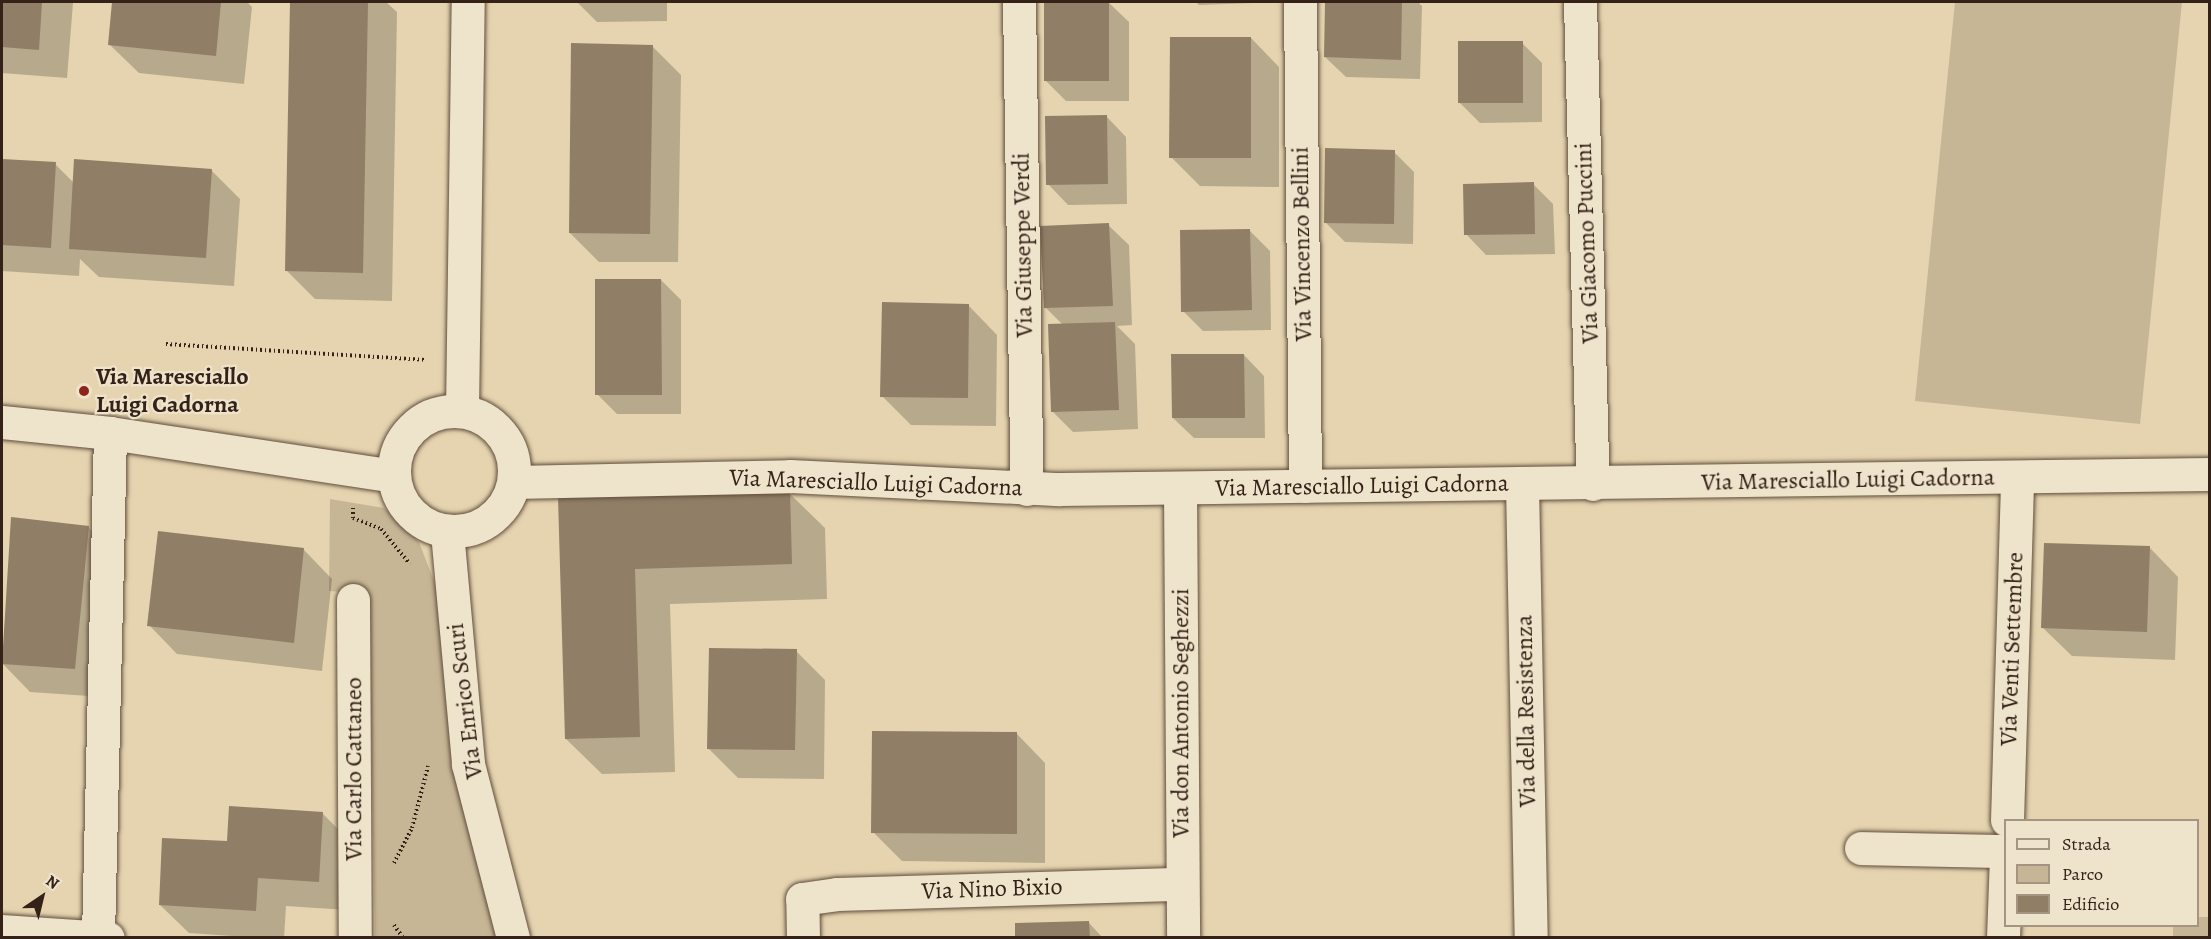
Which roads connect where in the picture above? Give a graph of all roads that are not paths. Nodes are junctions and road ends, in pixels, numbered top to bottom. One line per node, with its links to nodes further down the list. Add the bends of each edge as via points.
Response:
1 (468, 2): 5 (street)
2 (1019, 2): 16 (street, Via Giuseppe Verdi)
3 (1300, 2): 14 (street, Via Vincenzo Bellini)
4 (1580, 2): 13 (street, Via Giacomo Puccini)
5 (462, 411): 9 (street, via 441,412 418,422 400,444); 11 (street, via 480,416 507,441 514,461)
6 (2, 422): 7 (street)
7 (110, 433): 9 (street); 25 (street)
8 (2210, 474): 10 (street, Via Maresciallo Luigi Cadorna)
9 (393, 476): 17 (street, via 399,496 412,516)
10 (2017, 477): 13 (street, Via Maresciallo Luigi Cadorna); 19 (street, Via Venti Settembre)
11 (514, 482): 16 (street, Via Maresciallo Luigi Cadorna, via 790,476); 17 (street, via 502,509 482,526)
12 (1522, 484): 13 (street, Via Maresciallo Luigi Cadorna); 14 (street, Via Maresciallo Luigi Cadorna); 30 (street, Via della Resistenza)
13 (1593, 484)
14 (1305, 486): 15 (street, Via Maresciallo Luigi Cadorna)
15 (1180, 488): 16 (street, Via Maresciallo Luigi Cadorna); 22 (street, Via don Antonio Seghezzi)
16 (1027, 489)
17 (447, 532): 27 (street, Via Enrico Scuri, via 468,764)
18 (353, 600): 26 (street, Via Carlo Cattaneo)
19 (2007, 819)
20 (1861, 848): 21 (street)
21 (2004, 851)
22 (1182, 884): 28 (street, Via Nino Bixio, via 837,894 802,899); 29 (street, Via don Antonio Seghezzi)
23 (2004, 911): 31 (street)
24 (2, 931): 25 (street)
25 (103, 937)
26 (355, 938)
27 (513, 938)
28 (803, 938)
29 (1183, 938)
30 (1531, 938)
31 (2003, 938)

